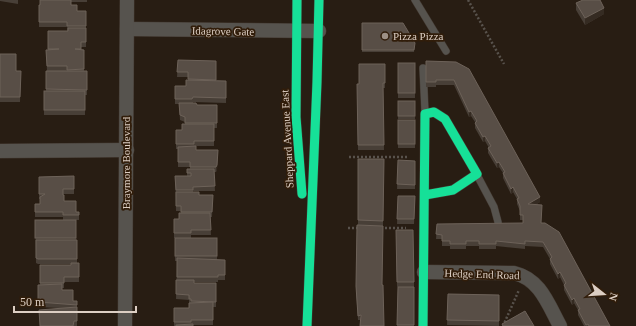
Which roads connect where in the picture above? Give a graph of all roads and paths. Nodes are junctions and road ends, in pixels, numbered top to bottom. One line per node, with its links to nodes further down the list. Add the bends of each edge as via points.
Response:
1 (128, 0): 6 (street, Braymore Boulevard)
2 (297, 0): 7 (main road, Sheppard Avenue East)
3 (319, 0): 8 (main road, Sheppard Avenue East)
4 (415, 0): 9 (lane)
5 (468, 0): 10 (path)
6 (128, 30): 7 (street, Idagrove Gate); 13 (street, Braymore Boulevard)
7 (297, 31): 8 (street, Idagrove Gate); 25 (main road, Sheppard Avenue East, via 296,117)
8 (319, 31): 25 (main road, Sheppard Avenue East)
9 (446, 51)
10 (504, 64)
11 (424, 68): 12 (lane)
12 (425, 114): 17 (main road, via 434,112 445,119); 18 (main road)
13 (126, 150): 14 (street); 27 (street, Braymore Boulevard)
14 (0, 151)
15 (349, 157): 16 (path)
16 (408, 157)
17 (477, 174): 18 (main road, via 453,190); 19 (lane, via 494,207)
18 (425, 195): 24 (main road)
19 (498, 222)
20 (348, 228): 21 (path)
21 (363, 228)
22 (378, 228): 23 (path)
23 (408, 228)
24 (424, 272): 29 (main road); 31 (street, Hedge End Road, via 514,273 526,276 535,283)
25 (308, 277): 28 (main road, Sheppard Avenue East)
26 (521, 286): 30 (path)
27 (125, 326)
28 (307, 326)
29 (423, 326)
30 (503, 326)
31 (560, 326)

